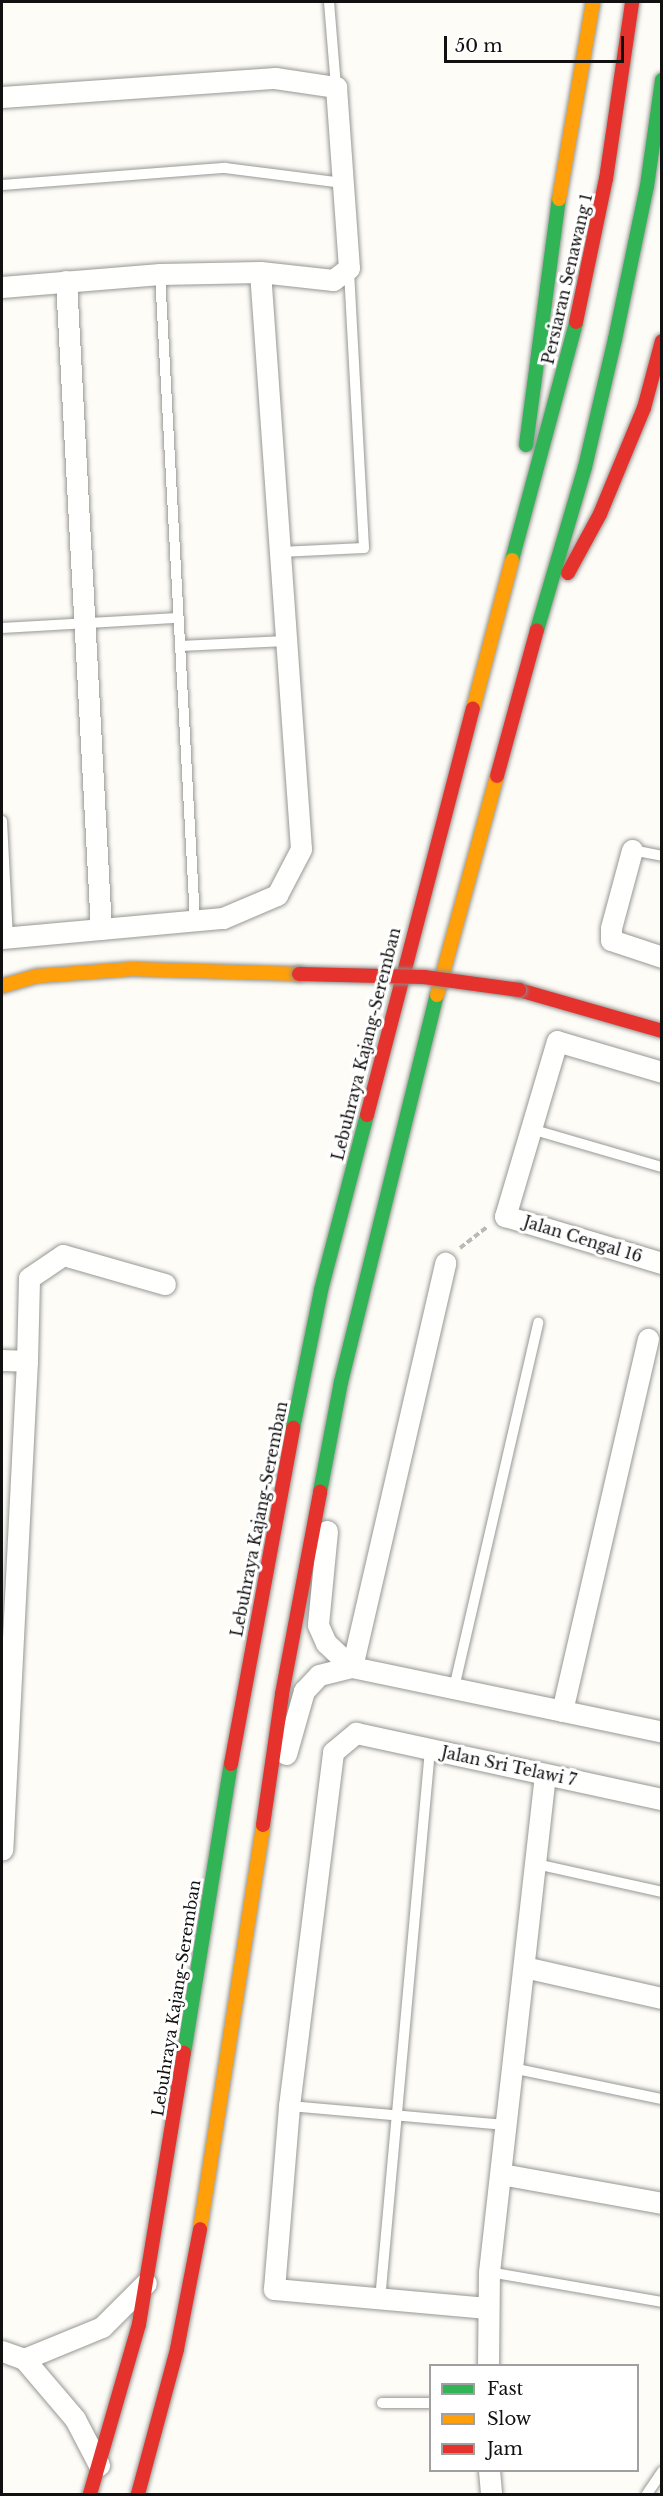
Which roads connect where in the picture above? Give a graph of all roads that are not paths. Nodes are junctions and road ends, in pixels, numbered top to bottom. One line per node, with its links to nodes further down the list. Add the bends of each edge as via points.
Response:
1 (329, 2): 5 (lane)
2 (593, 2): 16 (main road, via 549,257)
3 (632, 2): 16 (main road, Persiaran Senawang 1, via 594,234 573,334)
4 (662, 80): 20 (main road, via 647,186 615,339 585,467)
5 (336, 87): 6 (street, via 275,78); 7 (street)
6 (2, 97)
7 (343, 183): 8 (lane, via 225,168); 9 (street)
8 (2, 184)
9 (349, 268): 10 (street, via 333,280); 15 (lane, via 364,548)
10 (260, 272): 11 (street); 15 (street)
11 (160, 274): 12 (street); 17 (lane)
12 (66, 282): 13 (street); 18 (street)
13 (2, 287)
14 (662, 341): 20 (main road, via 644,408 600,514)
15 (280, 552): 21 (street)
16 (512, 560): 64 (main road, Lebuhraya Kajang-Seremban, via 321,1290 253,1631)
17 (178, 618): 18 (lane); 22 (lane)
18 (84, 623): 19 (lane); 27 (street)
19 (2, 628)
20 (537, 630): 42 (main road, via 452,936)
21 (286, 641): 22 (lane); 26 (street, via 301,849 277,895 223,918)
22 (180, 646): 26 (lane)
23 (2, 821): 28 (lane)
24 (632, 850): 25 (lane); 29 (street, via 611,928 612,940)
25 (662, 856)
26 (195, 921): 27 (street)
27 (101, 929): 28 (street)
28 (5, 938)
29 (662, 957)
30 (2, 986): 31 (main road, bridge, via 38,976 132,969 424,977 519,990)
31 (662, 1031)
32 (662, 1072): 33 (street, via 557,1041)
33 (531, 1129): 34 (lane); 36 (street, Jalan Cengal 16, via 505,1216)
34 (662, 1167)
35 (445, 1263): 43 (street)
36 (662, 1263)
37 (165, 1284): 41 (street, via 63,1256 29,1278)
38 (537, 1323): 44 (lane)
39 (648, 1339): 45 (street)
40 (2, 1360): 41 (street)
41 (27, 1362): 51 (street)
42 (341, 1382): 43 (street, via 318,1625 326,1643); 50 (main road, via 284,1683)
43 (352, 1667): 44 (street); 50 (street, via 319,1675 304,1691)
44 (454, 1688): 45 (street)
45 (562, 1711): 46 (street)
46 (662, 1732)
47 (430, 1749): 48 (street, Jalan Sri Telawi 7); 58 (street, Jalan Sri Telawi 7, via 356,1733 333,1752); 59 (lane)
48 (545, 1774): 49 (street, Jalan Sri Telawi 7); 52 (street)
49 (662, 1799)
50 (258, 1847): 77 (main road, via 213,2162 177,2349)
51 (2, 1849)
52 (536, 1864): 53 (lane); 54 (street)
53 (662, 1892)
54 (524, 1967): 55 (street); 56 (street)
55 (662, 1998)
56 (512, 2068): 57 (lane); 60 (street)
57 (662, 2099)
58 (289, 2106): 59 (lane); 65 (street, via 274,2289)
59 (397, 2116): 60 (lane); 65 (lane)
60 (506, 2125): 61 (street)
61 (501, 2174): 62 (street); 63 (street)
62 (662, 2203)
63 (489, 2272): 66 (lane); 67 (street)
64 (146, 2283): 69 (street, via 102,2327); 73 (main road, Lebuhraya Kajang-Seremban, via 139,2324)
65 (380, 2300): 67 (street)
66 (662, 2302)
67 (488, 2308): 70 (street)
68 (2, 2351): 69 (street)
69 (24, 2359): 73 (street, via 75,2419)
70 (488, 2364)
71 (382, 2403): 72 (lane)
72 (429, 2403)
73 (99, 2464): 76 (main road, Lebuhraya Kajang-Seremban)
74 (489, 2472): 78 (street)
75 (662, 2472): 79 (lane)
76 (90, 2494)
77 (138, 2494)
78 (490, 2494)
79 (647, 2494)

